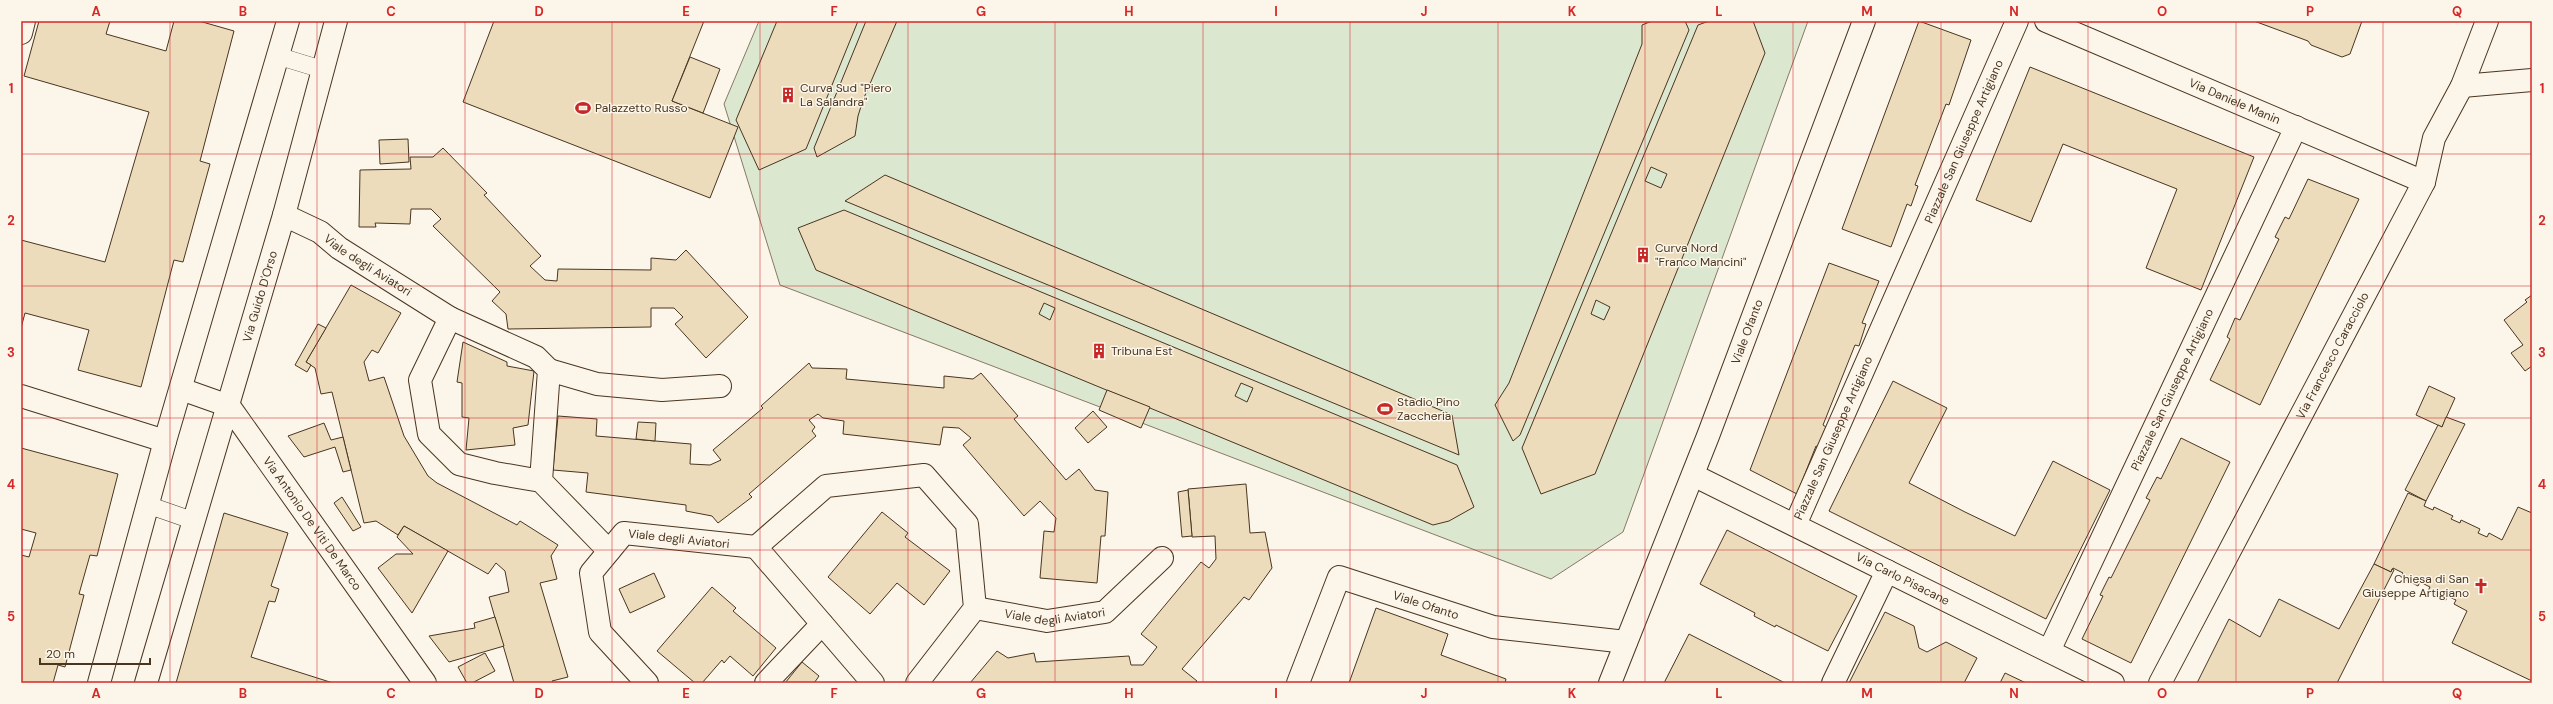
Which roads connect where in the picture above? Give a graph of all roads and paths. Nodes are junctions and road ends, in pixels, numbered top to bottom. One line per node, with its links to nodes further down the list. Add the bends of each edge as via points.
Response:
1 (24, 21): 8 (street)
2 (288, 21): 9 (street)
3 (336, 21): 10 (street, Via Guido D'Orso)
4 (1864, 21): 23 (street, Viale Ofanto)
5 (2017, 21): 27 (street, Piazzale San Giuseppe Artigiano)
6 (2046, 21): 13 (street, Via Daniele Manin)
7 (2487, 21): 12 (street, Via Francesco Caracciolo)
8 (21, 33)
9 (278, 56): 10 (lane); 19 (street)
10 (324, 70): 15 (street, Via Guido D'Orso)
11 (2532, 80): 12 (street)
12 (2462, 86): 14 (street, Via Francesco Caracciolo, via 2434,138)
13 (2296, 127): 14 (street, Via Daniele Manin); 35 (street, Piazzale San Giuseppe Artigiano)
14 (2424, 182): 47 (street, Via Francesco Caracciolo)
15 (284, 215): 16 (street, Viale degli Aviatori, via 320,232 339,248); 21 (street, Via Guido D'Orso)
16 (450, 318): 17 (street, Viale degli Aviatori, via 536,357); 24 (street, via 420,380 429,434 459,464)
17 (549, 370): 18 (street, Viale degli Aviatori, via 611,386 662,390); 24 (street)
18 (720, 386)
19 (181, 389): 21 (street); 22 (street)
20 (21, 396): 22 (street)
21 (229, 406): 26 (street, Via Guido D'Orso); 38 (street, Via Antonio De Viti De Marco)
22 (165, 441): 25 (street)
23 (1693, 475): 27 (street, Via Carlo Pisacane); 34 (street, Viale Ofanto)
24 (541, 481): 29 (street)
25 (148, 505): 26 (lane); 36 (street)
26 (194, 521): 37 (street, Via Guido D'Orso)
27 (1795, 525): 31 (street, Via Carlo Pisacane)
28 (756, 547): 29 (street, Viale degli Aviatori, via 624,533); 32 (street, via 826,486 924,475 966,524); 33 (street)
29 (609, 551): 39 (street, Viale degli Aviatori, via 591,573 600,632)
30 (1162, 558): 32 (street, Viale degli Aviatori, via 1105,612 1047,621)
31 (1887, 571): 35 (street, Via Carlo Pisacane); 45 (street)
32 (975, 608): 42 (street)
33 (822, 624): 40 (street); 41 (street)
34 (1626, 642): 43 (street, Viale Ofanto, via 1493,627 1339,577); 44 (street, Viale Ofanto)
35 (2049, 651): 46 (street, Via Carlo Pisacane)
36 (99, 683)
37 (146, 683)
38 (425, 683)
39 (647, 683)
40 (766, 683)
41 (873, 683)
42 (917, 683)
43 (1298, 683)
44 (1610, 683)
45 (1833, 683)
46 (2113, 683)
47 (2160, 683)

